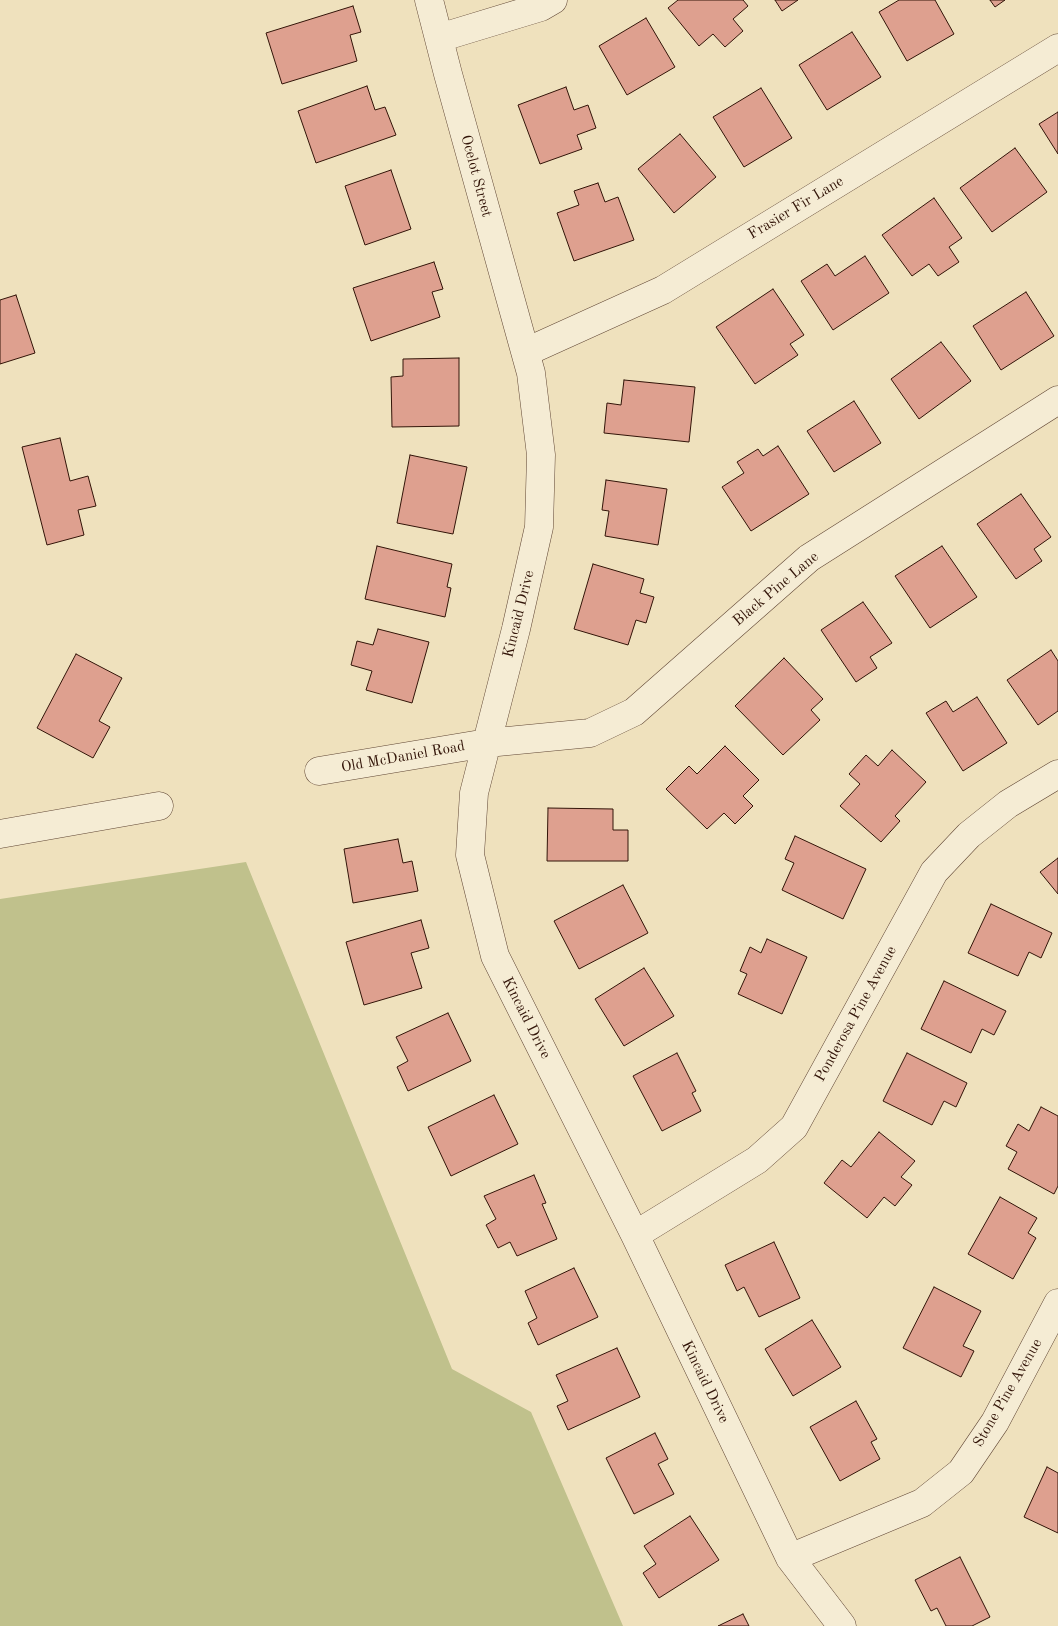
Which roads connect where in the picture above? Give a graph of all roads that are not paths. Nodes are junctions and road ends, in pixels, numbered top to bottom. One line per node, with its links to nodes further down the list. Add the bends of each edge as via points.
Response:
1 (429, 0): 3 (street, Ocelot Street)
2 (553, 0): 3 (street, via 541,7)
3 (439, 38): 5 (street, Ocelot Street)
4 (1058, 48): 5 (street, Frasier Fir Lane, via 663,290)
5 (526, 352): 7 (street, Kincaid Drive, via 541,455 539,528)
6 (1058, 400): 7 (street, Black Pine Lane, via 809,558 634,712 590,733)
7 (487, 743): 8 (street, Old McDaniel Road); 12 (street, Kincaid Drive, via 474,793 470,855 495,956)
8 (319, 771)
9 (1058, 774): 12 (street, Ponderosa Pine Avenue, via 1008,804 969,836 934,872 794,1127 757,1160)
10 (159, 806): 11 (street)
11 (0, 834)
12 (635, 1235): 14 (street, Kincaid Drive)
13 (1058, 1303): 14 (street, Stone Pine Avenue, via 995,1422 961,1472 922,1503)
14 (790, 1558): 15 (street, Kincaid Drive)
15 (842, 1626)

